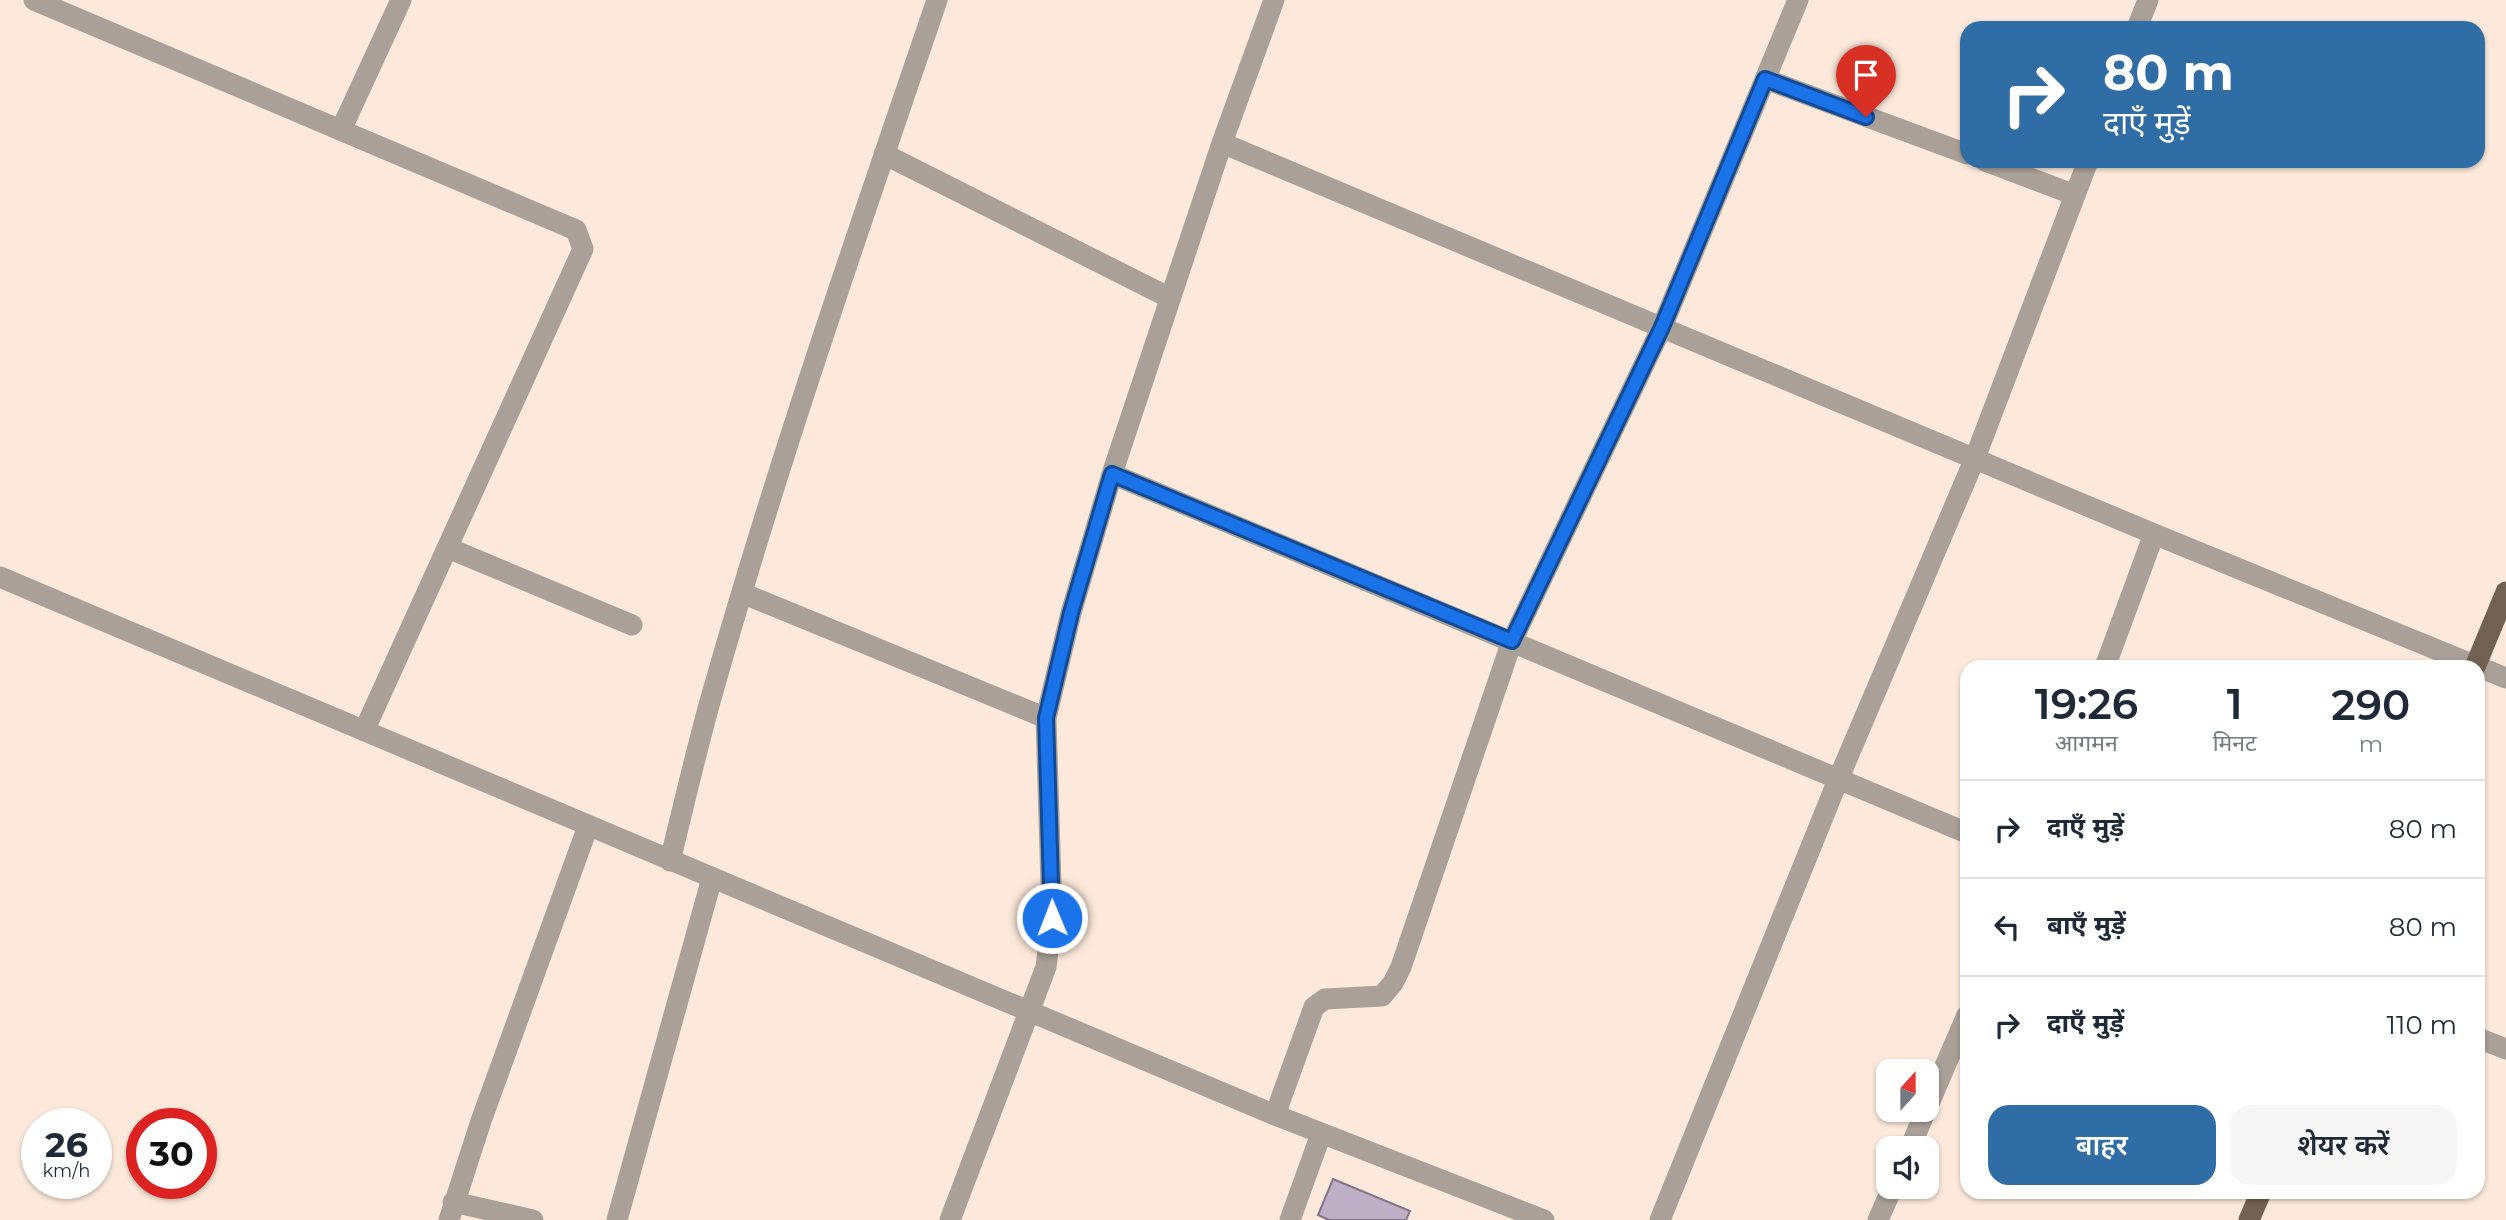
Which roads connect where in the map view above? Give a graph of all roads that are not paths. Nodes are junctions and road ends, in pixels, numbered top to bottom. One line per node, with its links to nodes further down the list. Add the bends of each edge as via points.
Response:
1 (34, 0): 9 (street)
2 (401, 0): 9 (street)
3 (937, 0): 12 (street)
4 (1274, 0): 10 (street)
5 (1798, 0): 8 (street)
6 (2148, 0): 7 (street)
7 (2140, 21)
8 (1765, 79): 11 (street); 17 (street)
9 (341, 130): 21 (street, via 576,230 583,249)
10 (1222, 143): 16 (street); 17 (street)
11 (1960, 151)
12 (884, 154): 16 (street); 24 (street)
13 (2004, 168): 15 (street)
14 (2085, 168): 15 (street)
15 (2075, 195): 18 (street)
16 (1170, 298): 19 (street)
17 (1662, 327): 18 (street); 26 (street)
18 (1975, 458): 20 (street); 34 (street)
19 (1112, 474): 26 (street); 32 (street)
20 (2154, 534): 27 (street); 28 (street)
21 (448, 548): 25 (street); 33 (street)
22 (0, 577): 33 (street)
23 (2506, 592): 29 (main road)
24 (742, 593): 32 (street); 37 (street)
25 (632, 625)
26 (1512, 641): 34 (street); 44 (street, via 1397,975 1382,996 1325,999 1314,1007)
27 (2108, 660)
28 (2461, 660)
29 (2478, 660)
30 (2485, 670): 31 (street)
31 (2506, 678)
32 (1046, 718): 39 (street, via 1051,930 1046,967)
33 (365, 731): 35 (street)
34 (1838, 780): 36 (street); 54 (street)
35 (588, 826): 37 (street); 48 (street)
36 (1960, 830)
37 (670, 860): 38 (street)
38 (712, 878): 39 (street); 50 (street)
39 (1030, 1011): 44 (street); 51 (street)
40 (1960, 1031): 43 (street)
41 (2485, 1041): 42 (street)
42 (2506, 1049)
43 (1939, 1079)
44 (1275, 1115): 45 (street)
45 (1321, 1134): 52 (street); 53 (street)
46 (1887, 1199): 55 (street)
47 (2258, 1199): 56 (main road)
48 (451, 1211): 49 (street)
49 (533, 1220)
50 (617, 1220)
51 (950, 1220)
52 (1290, 1220)
53 (1544, 1220)
54 (1660, 1220)
55 (1878, 1220)
56 (2249, 1220)

